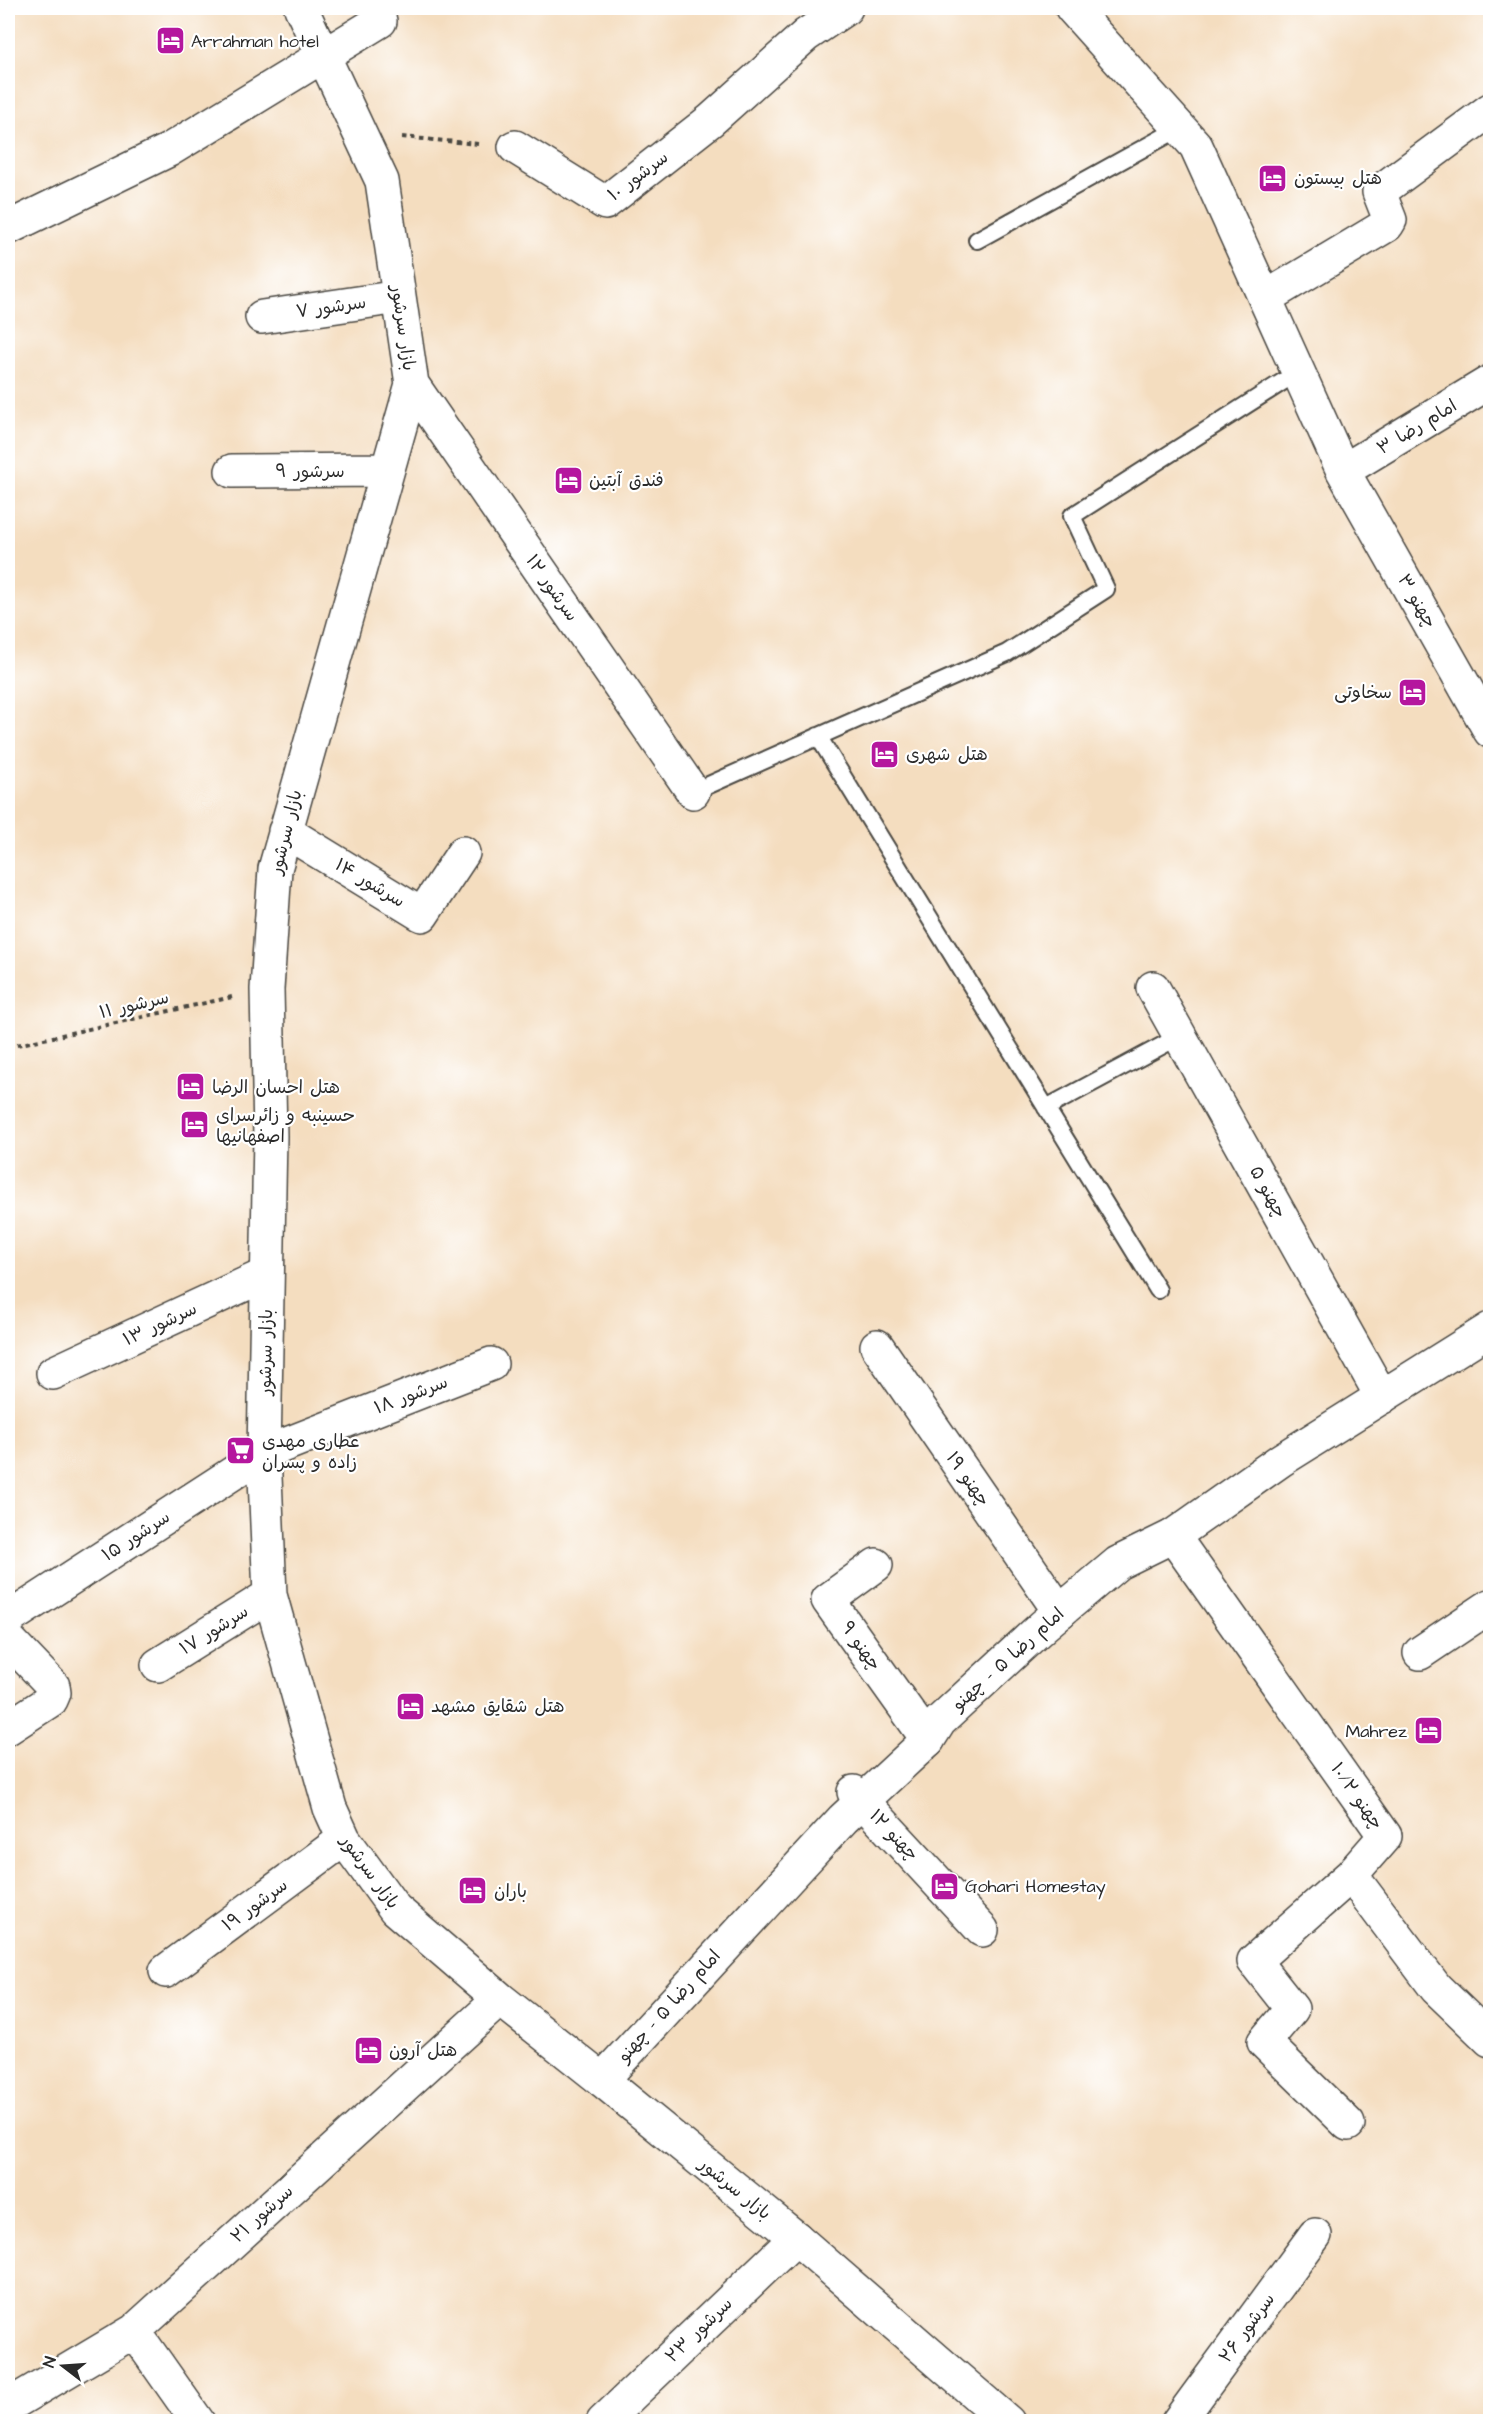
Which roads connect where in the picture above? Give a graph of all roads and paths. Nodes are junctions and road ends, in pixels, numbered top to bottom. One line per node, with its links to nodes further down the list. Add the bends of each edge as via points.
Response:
1 (301, 8): 5 (street, بازار سرشور)
2 (846, 8): 9 (street, سرشور ۱۰, via 806,35 711,120 605,203)
3 (1072, 8): 7 (street, چهنو ۳)
4 (380, 21): 5 (street)
5 (323, 55): 8 (street, بازار سرشور); 10 (street, via 169,150)
6 (1491, 110): 13 (street, via 1379,192 1390,220 1387,225)
7 (1180, 128): 11 (lane); 13 (street, چهنو ۳, via 1196,146)
8 (359, 133): 9 (path); 12 (street, بازار سرشور, via 382,181)
9 (515, 147)
10 (8, 228)
11 (977, 240)
12 (399, 297): 14 (street, سرشور ۷); 17 (street, بازار سرشور)
13 (1265, 298): 15 (street, چهنو ۳)
14 (262, 317)
15 (1298, 372): 20 (street, چهنو ۳); 22 (lane, via 1072,516 1106,589 1007,653)
16 (1491, 382): 20 (street, امام رضا ۳)
17 (412, 384): 18 (street, بازار سرشور); 23 (street, سرشور ۱۲)
18 (387, 470): 19 (street, سرشور ۹); 24 (street, بازار سرشور)
19 (232, 471)
20 (1343, 471): 21 (street, چهنو ۳)
21 (1491, 731)
22 (818, 736): 23 (lane); 30 (lane)
23 (693, 792)
24 (285, 831): 25 (street, سرشور ۱۴, via 422,915); 27 (street, بازار سرشور, via 275,869)
25 (463, 853)
26 (1154, 988): 28 (street, چهنو ۵)
27 (267, 989): 29 (path, سرشور ۱۱); 31 (street, بازار سرشور)
28 (1180, 1036): 30 (lane); 37 (street, چهنو ۵)
29 (8, 1047)
30 (1046, 1108): 32 (lane)
31 (267, 1274): 36 (street, سرشور ۱۳); 38 (street, بازار سرشور)
32 (1158, 1290)
33 (1491, 1329): 37 (street, امام رضا ۵ - چهنو)
34 (877, 1346): 43 (street, چهنو ۱۹)
35 (491, 1364): 38 (street, سرشور ۱۸)
36 (53, 1373)
37 (1382, 1397): 39 (street, امام رضا ۵ - چهنو, via 1281,1460)
38 (264, 1453): 41 (street, بازار سرشور); 44 (street, سرشور ۱۵)
39 (1173, 1536): 43 (street, امام رضا ۵ - چهنو, via 1118,1563); 52 (street, چهنو ۱۰/۲, via 1385,1836)
40 (876, 1565): 49 (street, چهنو ۹, via 828,1599)
41 (270, 1595): 47 (street, سرشور ۱۷); 51 (street, بازار سرشور, via 330,1808)
42 (1491, 1606): 46 (street)
43 (1060, 1612): 49 (street, امام رضا ۵ - چهنو, via 940,1721)
44 (8, 1619)
45 (8, 1639): 48 (street, via 53,1686 54,1693 51,1700)
46 (1420, 1653)
47 (158, 1665)
48 (8, 1728)
49 (928, 1740): 50 (street, امام رضا ۵ - چهنو)
50 (858, 1796): 53 (street, چهنو ۱۲); 57 (street, امام رضا ۵ - چهنو)
51 (344, 1839): 54 (street, سرشور ۱۹); 55 (street, بازار سرشور, via 394,1909)
52 (1351, 1875): 56 (street, via 1436,1988); 58 (street, via 1254,1961 1292,2009 1263,2042)
53 (982, 1930)
54 (166, 1971)
55 (500, 1999): 57 (street, بازار سرشور); 61 (street, سرشور ۲۱)
56 (1491, 2040)
57 (602, 2080): 60 (street, بازار سرشور)
58 (1348, 2124)
59 (1315, 2235): 66 (street, سرشور ۲۶)
60 (796, 2238): 64 (street, سرشور ۲۳); 65 (street, بازار سرشور)
61 (134, 2331): 62 (street, سرشور ۲۱); 63 (street)
62 (8, 2406)
63 (198, 2421)
64 (603, 2421)
65 (1008, 2421)
66 (1178, 2421)

